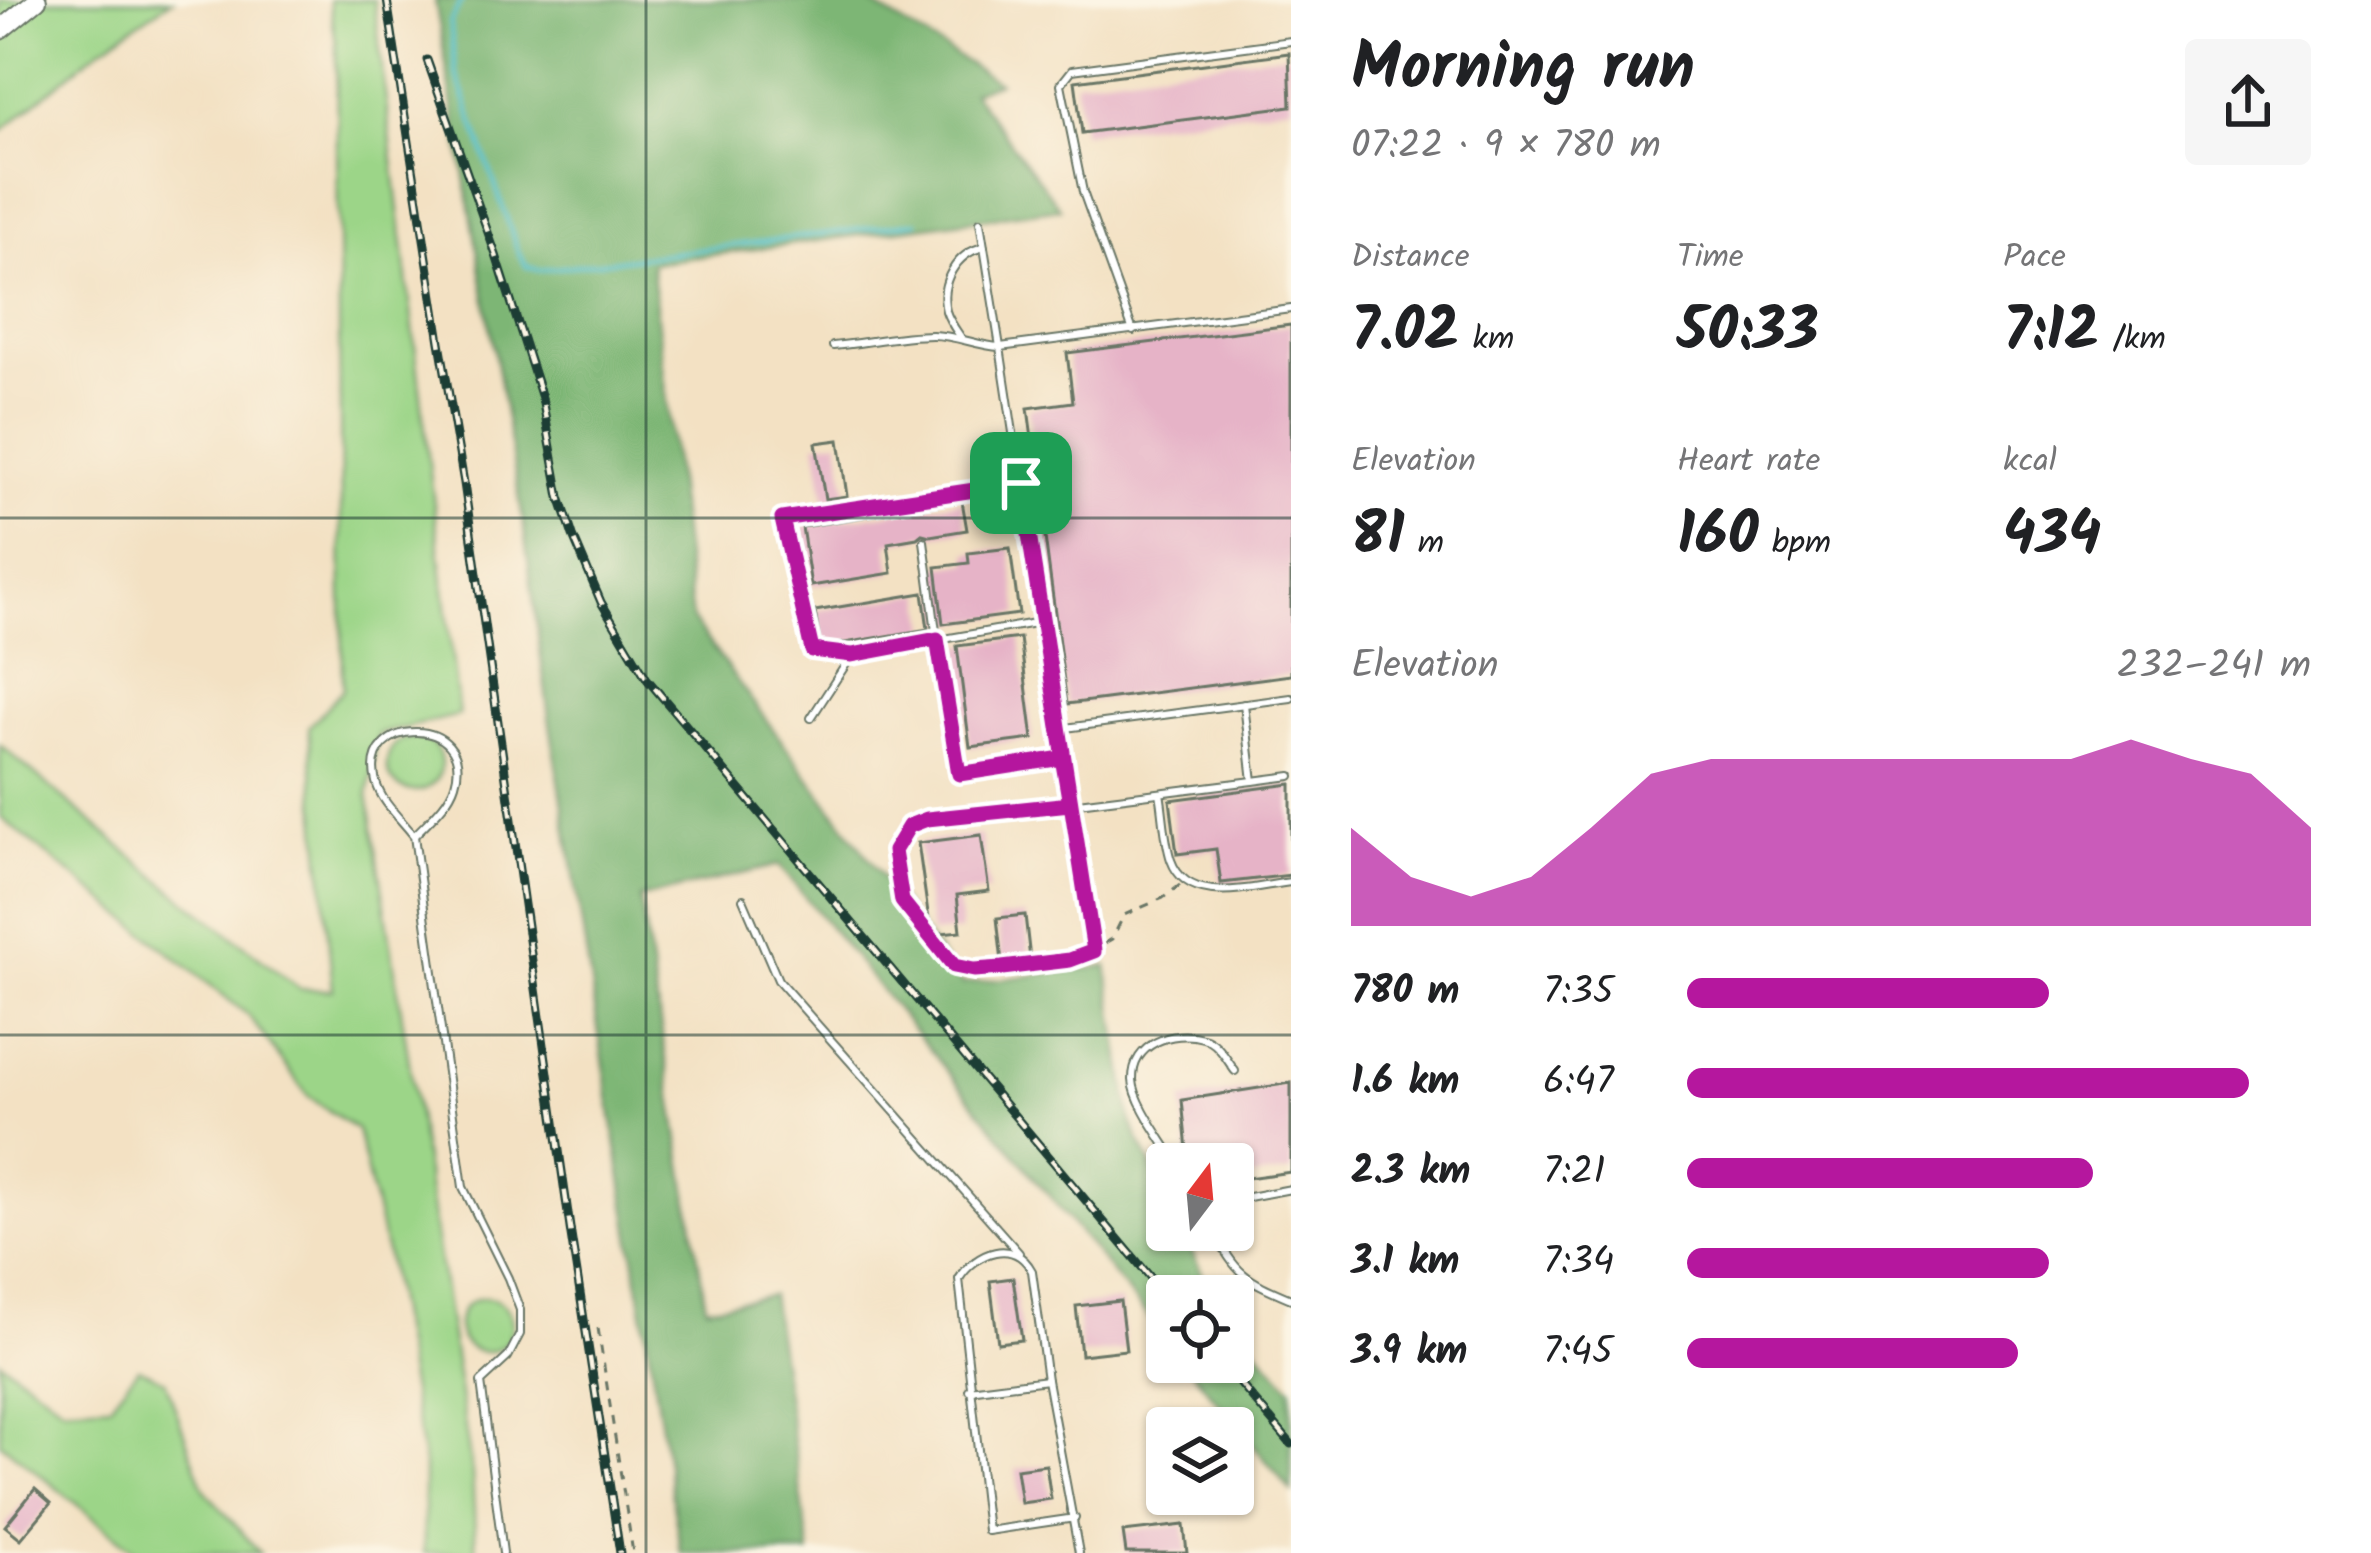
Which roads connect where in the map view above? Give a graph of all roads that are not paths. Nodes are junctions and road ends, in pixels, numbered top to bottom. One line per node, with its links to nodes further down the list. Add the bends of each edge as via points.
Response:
1 (37, 0): 2 (main road)
2 (0, 30)
3 (1291, 41): 7 (lane, via 1072,70 1061,84 1084,192)
4 (980, 222): 5 (lane)
5 (984, 247): 8 (lane, via 967,251 944,290); 10 (lane)
6 (1291, 308): 7 (lane)
7 (1132, 331): 10 (lane)
8 (962, 339): 9 (lane); 10 (lane)
9 (833, 346)
10 (1000, 347): 11 (lane)
11 (1021, 483): 13 (lane); 15 (lane, via 782,519 812,650)
12 (924, 541): 14 (lane)
13 (1041, 622): 14 (lane); 19 (lane)
14 (937, 639): 15 (lane); 20 (lane, via 959,774)
15 (852, 655): 18 (lane)
16 (1291, 698): 17 (lane)
17 (1244, 704): 19 (lane); 22 (lane)
18 (811, 718)
19 (1058, 729): 20 (lane)
20 (1062, 758): 24 (lane)
21 (1291, 776): 22 (lane)
22 (1253, 781): 23 (lane)
23 (1160, 793): 24 (lane); 26 (lane, via 1172,862 1185,881 1208,892)
24 (1070, 804): 28 (lane)
25 (414, 836): 25 (lane, via 377,787 375,768 393,737 420,730 446,743 457,770 449,796); 39 (lane, via 463,1187 520,1310 514,1346 481,1382)
26 (1291, 882)
27 (743, 899): 34 (lane, via 778,980)
28 (1094, 951)
29 (1235, 1071): 30 (lane, via 1204,1038 1154,1041 1132,1078)
30 (1165, 1143)
31 (1291, 1189): 32 (lane)
32 (1254, 1196)
33 (1225, 1251): 35 (lane, via 1234,1268)
34 (1027, 1262): 36 (lane); 37 (lane, via 990,1252 959,1279)
35 (1291, 1300)
36 (1047, 1381): 37 (lane); 38 (lane)
37 (969, 1390): 38 (lane, via 987,1531)
38 (1075, 1518): 40 (lane)
39 (503, 1553)
40 (1079, 1553)

